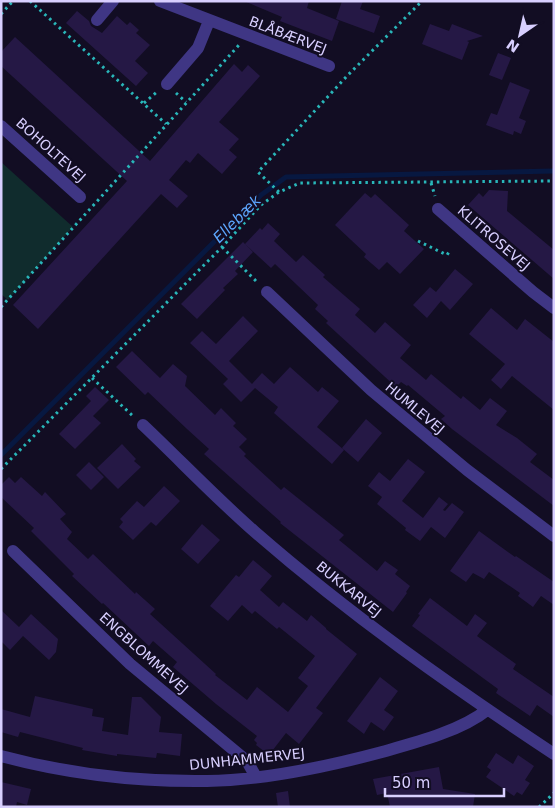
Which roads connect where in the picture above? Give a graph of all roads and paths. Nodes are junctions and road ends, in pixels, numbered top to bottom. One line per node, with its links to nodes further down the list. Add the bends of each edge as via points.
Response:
1 (13, 1): 6 (path)
2 (30, 1): 12 (path)
3 (113, 1): 7 (street)
4 (160, 1): 8 (street, BLÅBÆRVEJ)
5 (422, 1): 15 (path, via 258,172)
6 (1, 14)
7 (97, 20)
8 (209, 21): 9 (street, BLÅBÆRVEJ); 11 (street, via 198,48)
9 (248, 36): 10 (street, BLÅBÆRVEJ); 12 (path)
10 (329, 66)
11 (167, 84)
12 (166, 124): 22 (path)
13 (1, 126): 16 (street, BOHOLTEVEJ)
14 (554, 182): 15 (path, via 300,183)
15 (279, 192): 19 (path, via 261,205)
16 (80, 197)
17 (438, 209): 23 (street, KLITROSEVEJ)
18 (418, 241): 20 (path, via 447,255)
19 (222, 247): 21 (path); 24 (path)
20 (449, 252)
21 (267, 292): 27 (street, HUMLEVEJ, via 376,395)
22 (1, 307)
23 (554, 308)
24 (92, 378): 25 (path); 26 (path)
25 (142, 425): 29 (street, BUKKARVEJ, via 255,532 360,618)
26 (1, 470)
27 (554, 536)
28 (13, 550): 32 (street, ENGBLOMMEVEJ, via 130,664 248,761)
29 (487, 710): 30 (street, BUKKARVEJ); 32 (street, DUNHAMMERVEJ, via 477,718 436,735 392,749 334,764)
30 (554, 754)
31 (1, 756): 32 (street, DUNHAMMERVEJ, via 56,769 127,778 207,781)
32 (256, 777)
33 (554, 793): 34 (path)
34 (538, 807)

